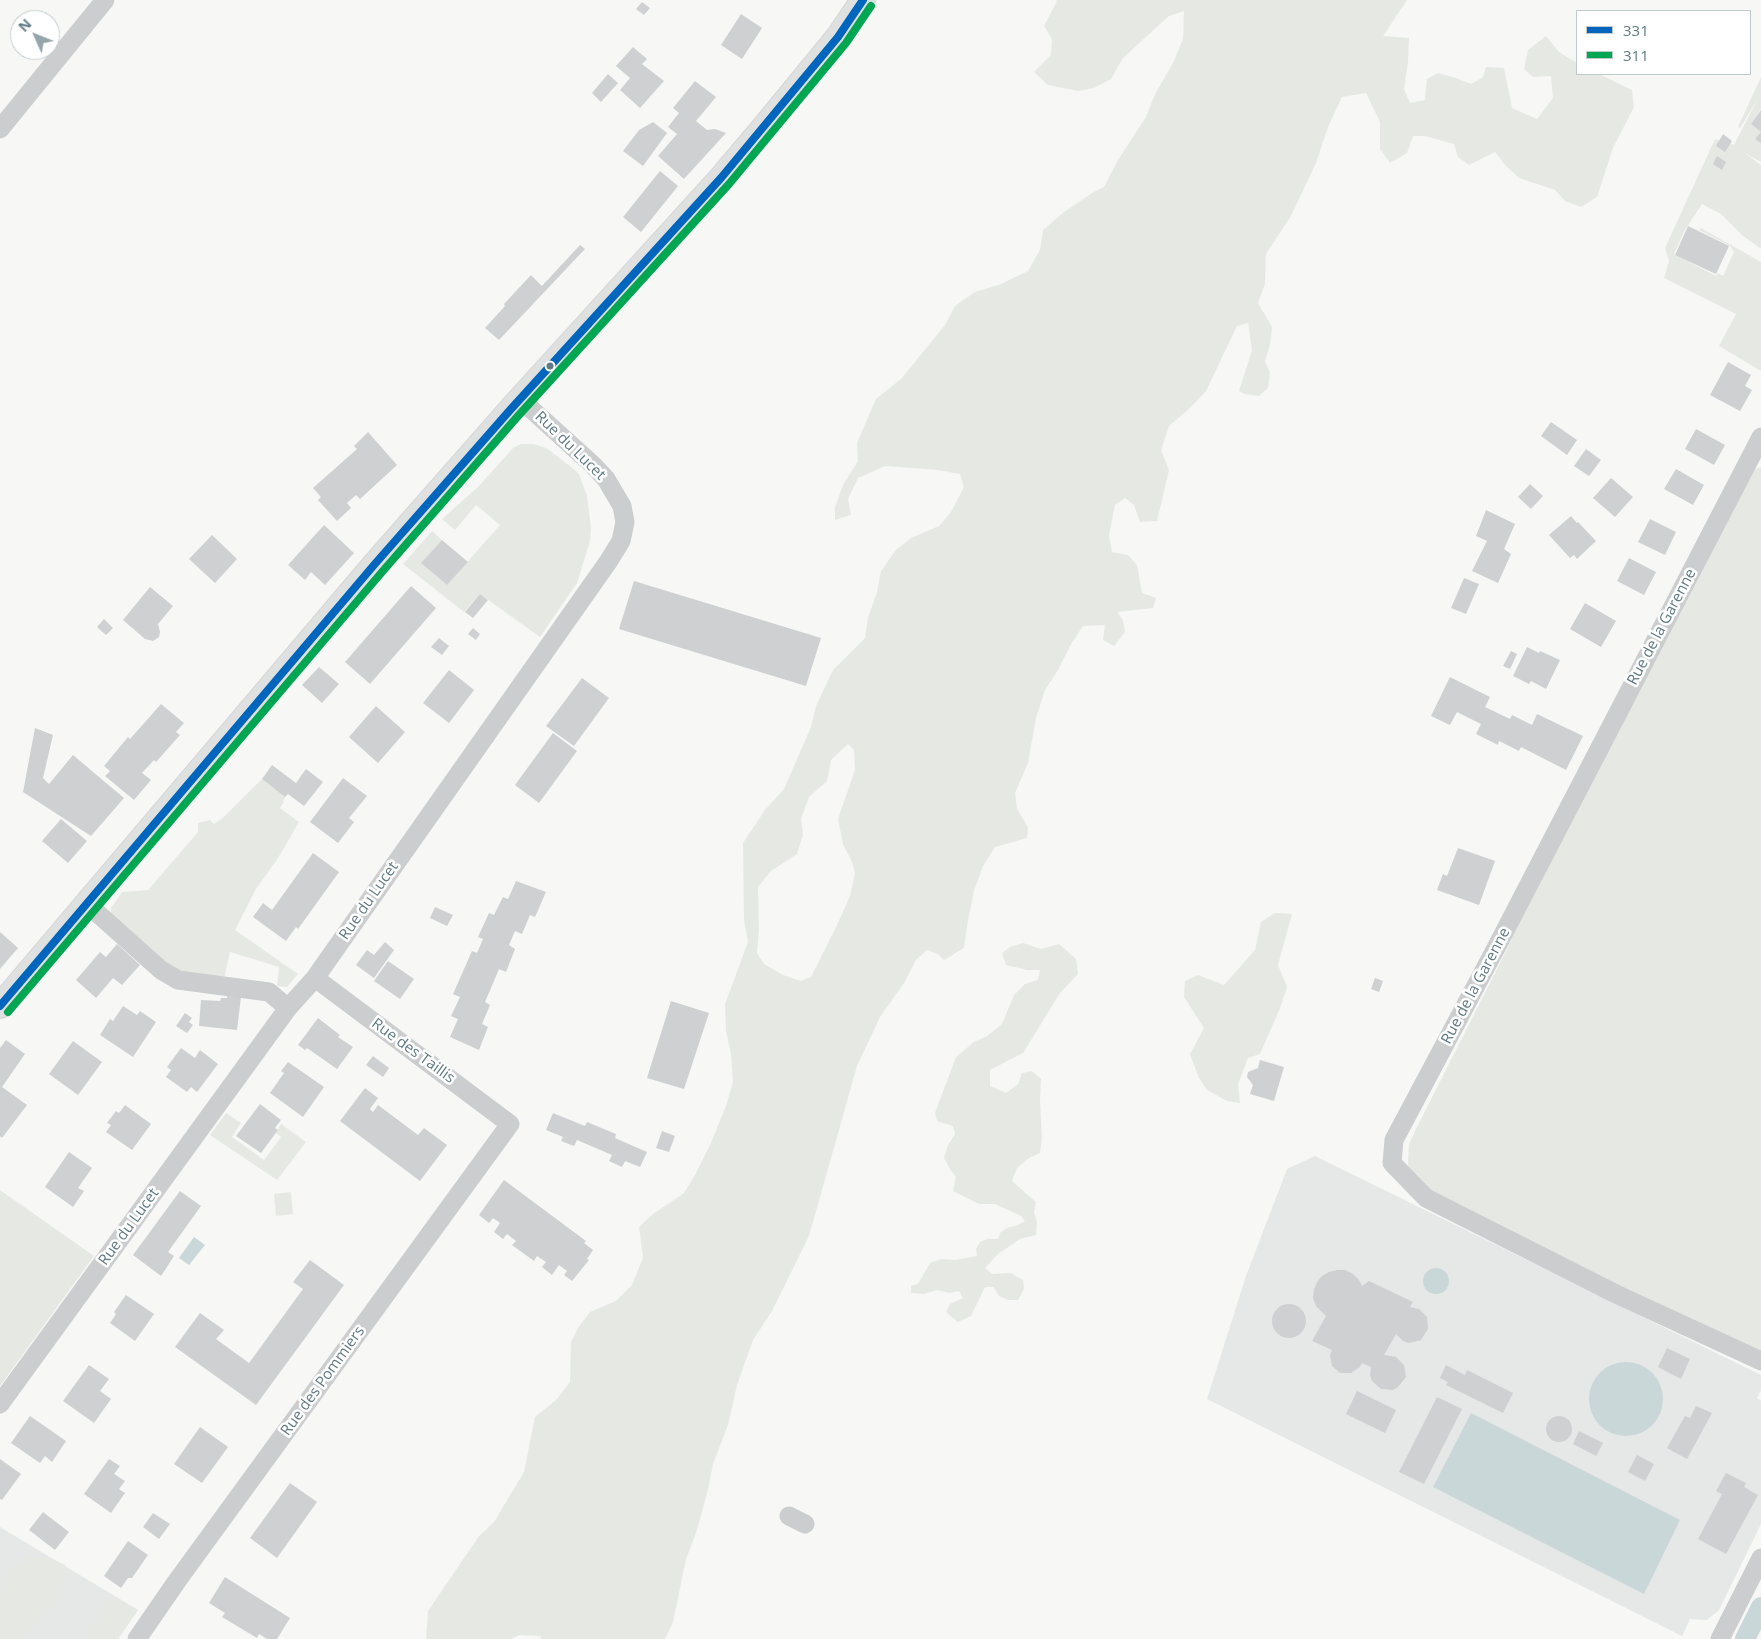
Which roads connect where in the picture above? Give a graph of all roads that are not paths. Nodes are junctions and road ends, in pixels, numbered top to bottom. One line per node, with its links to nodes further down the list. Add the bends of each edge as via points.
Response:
1 (104, 0): 3 (street)
2 (862, 0): 4 (main road, via 838,37 759,134)
3 (0, 129)
4 (520, 399): 6 (main road, via 367,572); 7 (street, Rue du Lucet, via 606,480 622,506 625,522 622,541)
5 (1761, 437): 11 (street, Rue de la Garenne, via 1394,1140 1392,1163 1426,1198 1616,1294)
6 (86, 903): 8 (main road); 9 (street, via 161,970 178,980 269,992)
7 (315, 978): 9 (street, Rue du Lucet); 10 (street, Rue des Taillis)
8 (0, 1006)
9 (288, 1008): 12 (street, Rue du Lucet)
10 (510, 1124): 14 (street, Rue des Pommiers)
11 (1761, 1361)
12 (0, 1404)
13 (1761, 1558): 15 (street)
14 (136, 1639)
15 (1720, 1639)

